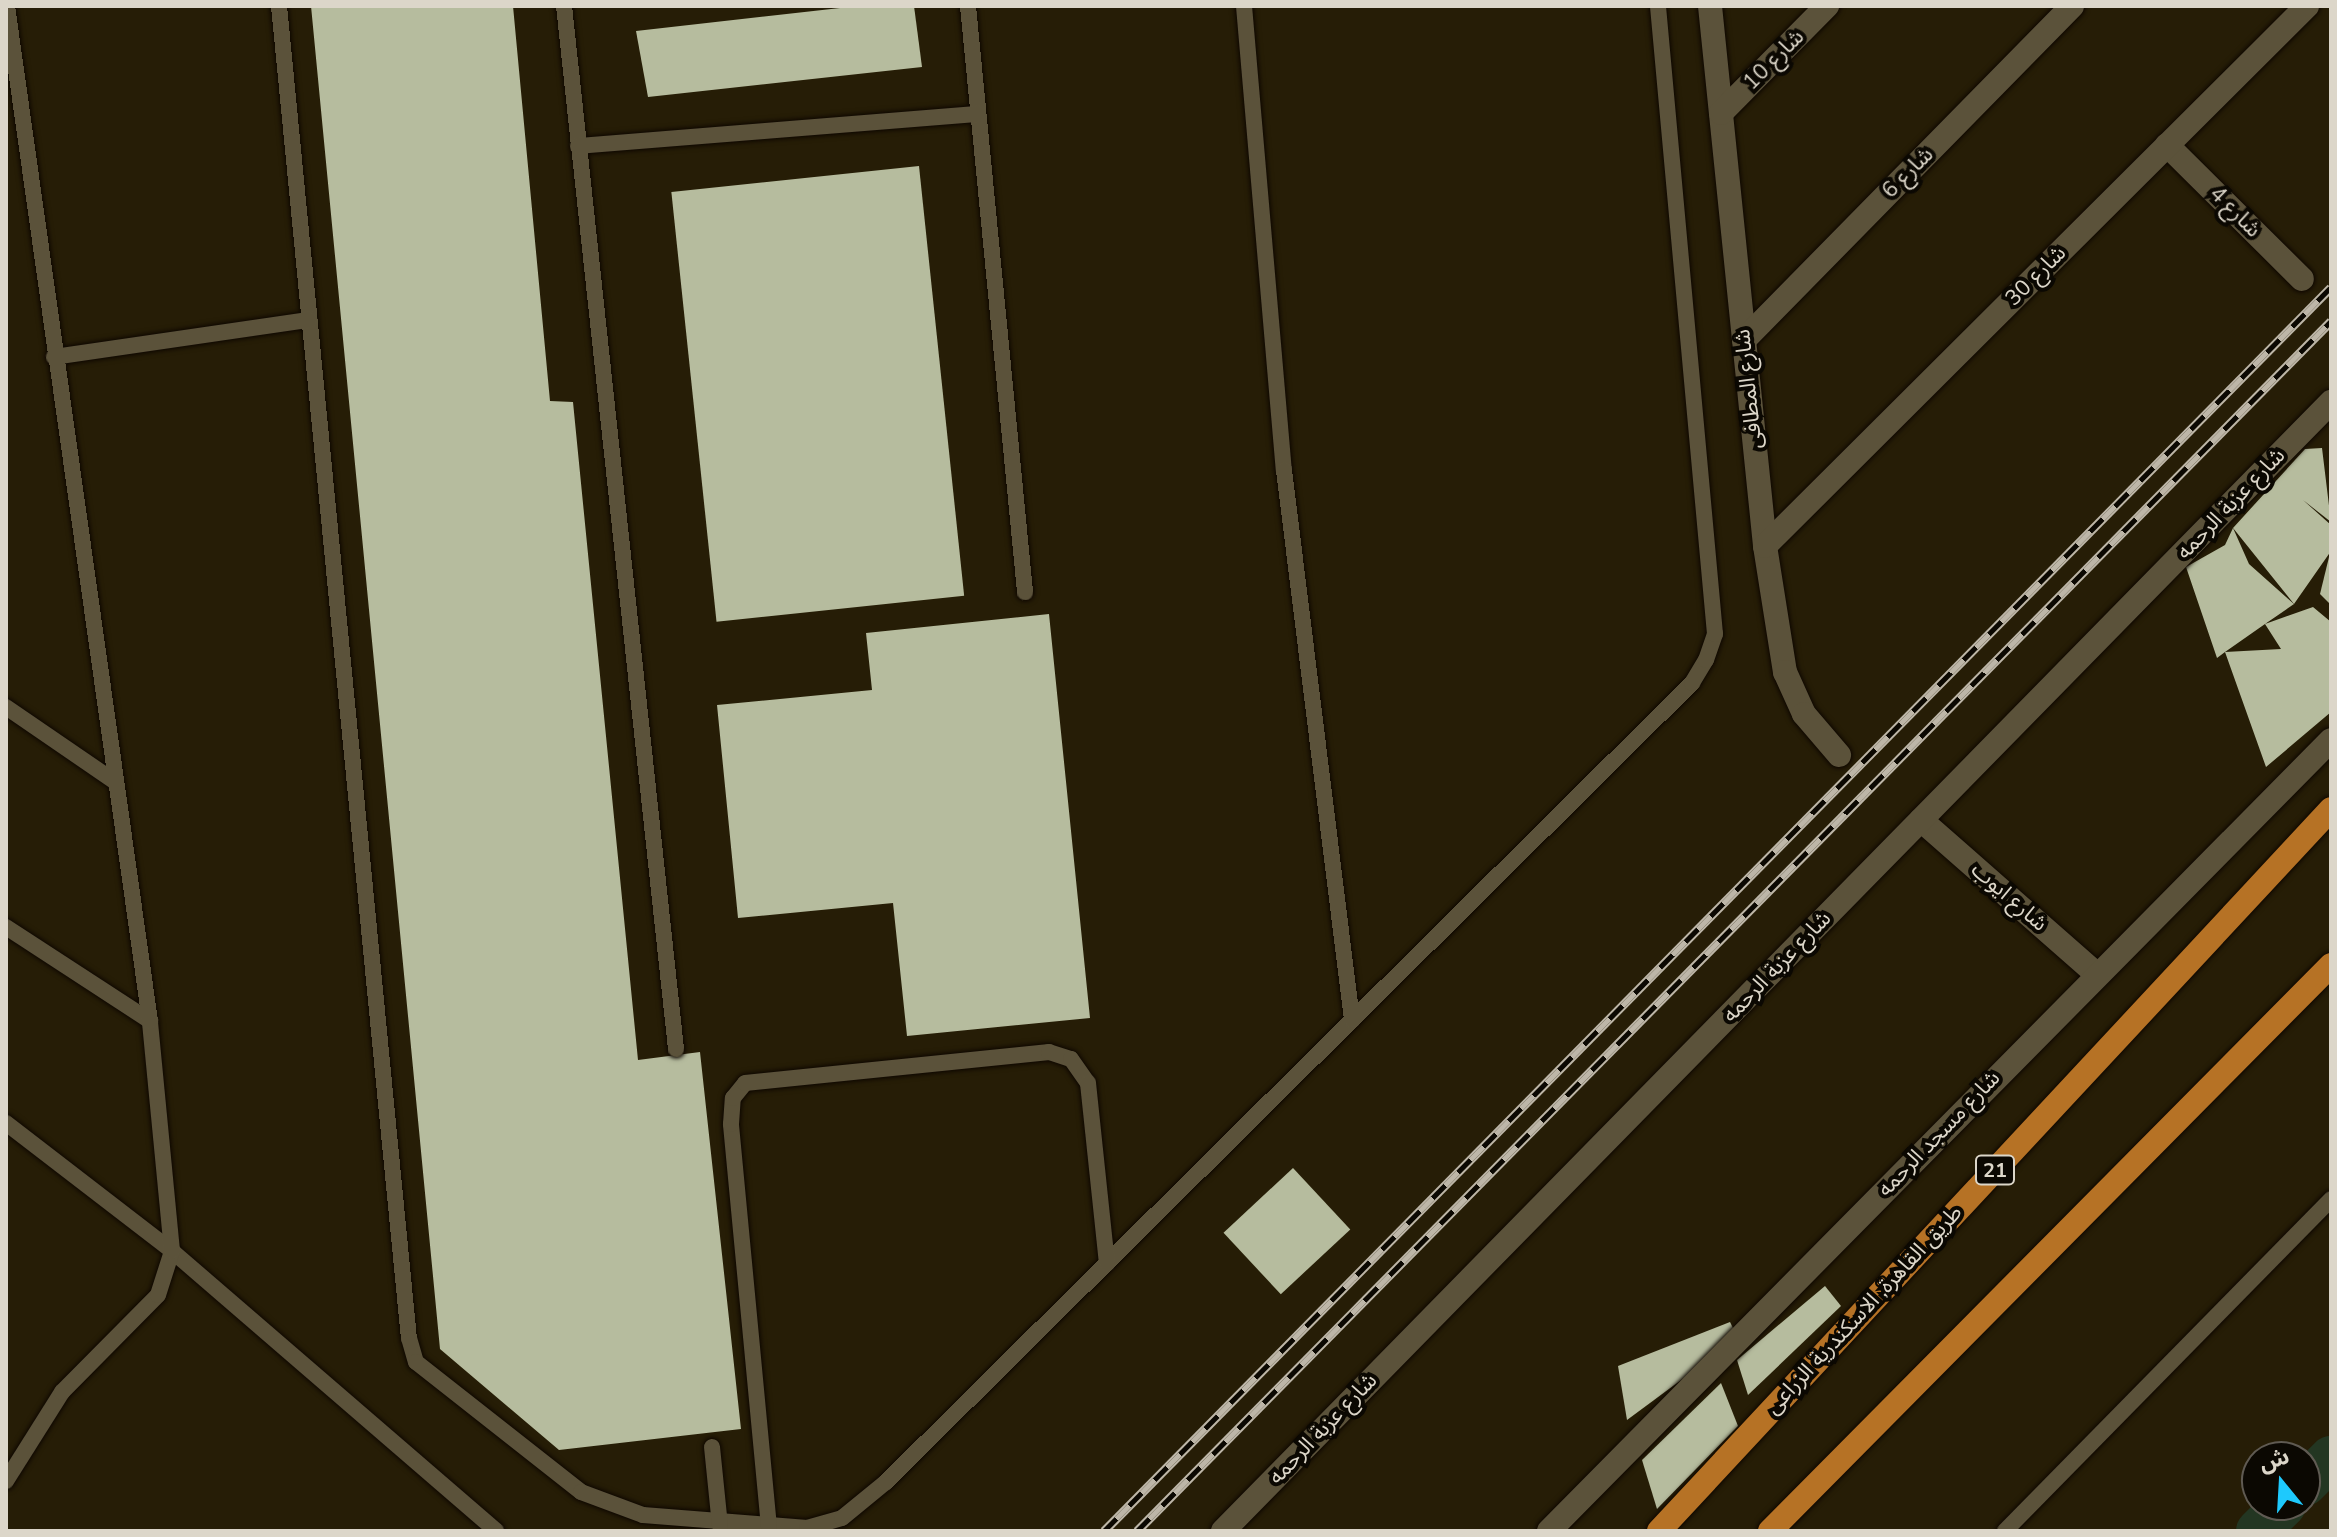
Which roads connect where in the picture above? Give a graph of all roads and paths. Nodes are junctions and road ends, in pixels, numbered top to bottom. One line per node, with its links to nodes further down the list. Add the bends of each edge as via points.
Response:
1 (7, 6): 18 (lane)
2 (279, 6): 16 (lane)
3 (564, 6): 14 (lane)
4 (968, 6): 12 (lane)
5 (1244, 6): 31 (lane, via 1284,470)
6 (1658, 6): 31 (lane, via 1715,634 1692,683)
7 (1710, 6): 11 (street, شارع المطافى)
8 (1827, 6): 11 (street, شارع 10)
9 (2072, 6): 17 (street, شارع 6)
10 (2307, 6): 13 (street, شارع 30)
11 (1721, 113): 17 (street, شارع المطافى)
12 (978, 114): 14 (lane); 21 (lane)
13 (2167, 145): 15 (street, شارع 4); 20 (street, شارع 30)
14 (578, 146): 33 (lane)
15 (2302, 279)
16 (309, 320): 18 (lane); 40 (lane, via 409,1338 416,1362 581,1492 643,1515)
17 (1744, 340): 20 (street, شارع المطافى)
18 (54, 357): 25 (lane)
19 (2331, 402): 27 (street, شارع عزبة الرحمه)
20 (1765, 546): 24 (street, شارع المطافى, via 1792,694)
21 (1025, 592)
22 (6, 707): 25 (lane)
23 (2331, 740): 30 (street, شارع مسجد الرحمه)
24 (1839, 755)
25 (114, 781): 32 (lane)
26 (2331, 809): 45 (highway, طريق القاهرة, الاسكندرية الزراعى / 21)
27 (1921, 820): 30 (street, شارع ايوب); 43 (street, شارع عزبة الرحمه)
28 (6, 927): 32 (lane)
29 (2331, 965): 46 (highway)
30 (2096, 974): 44 (street, شارع مسجد الرحمه)
31 (1352, 1020): 37 (lane)
32 (150, 1021): 36 (lane)
33 (676, 1049)
34 (6, 1123): 36 (lane)
35 (2331, 1199): 47 (lane)
36 (172, 1251): 39 (lane, via 158,1295 62,1392); 42 (lane)
37 (1107, 1263): 41 (lane, via 866,1501 842,1518 807,1528); 41 (lane, via 1088,1083 1071,1059 1049,1052 745,1083 733,1098 731,1124)
38 (712, 1447): 40 (lane)
39 (6, 1481)
40 (720, 1526): 41 (lane)
41 (769, 1527)
42 (496, 1531)
43 (1223, 1531)
44 (1549, 1531)
45 (1659, 1531)
46 (1770, 1531)
47 (2005, 1531)

